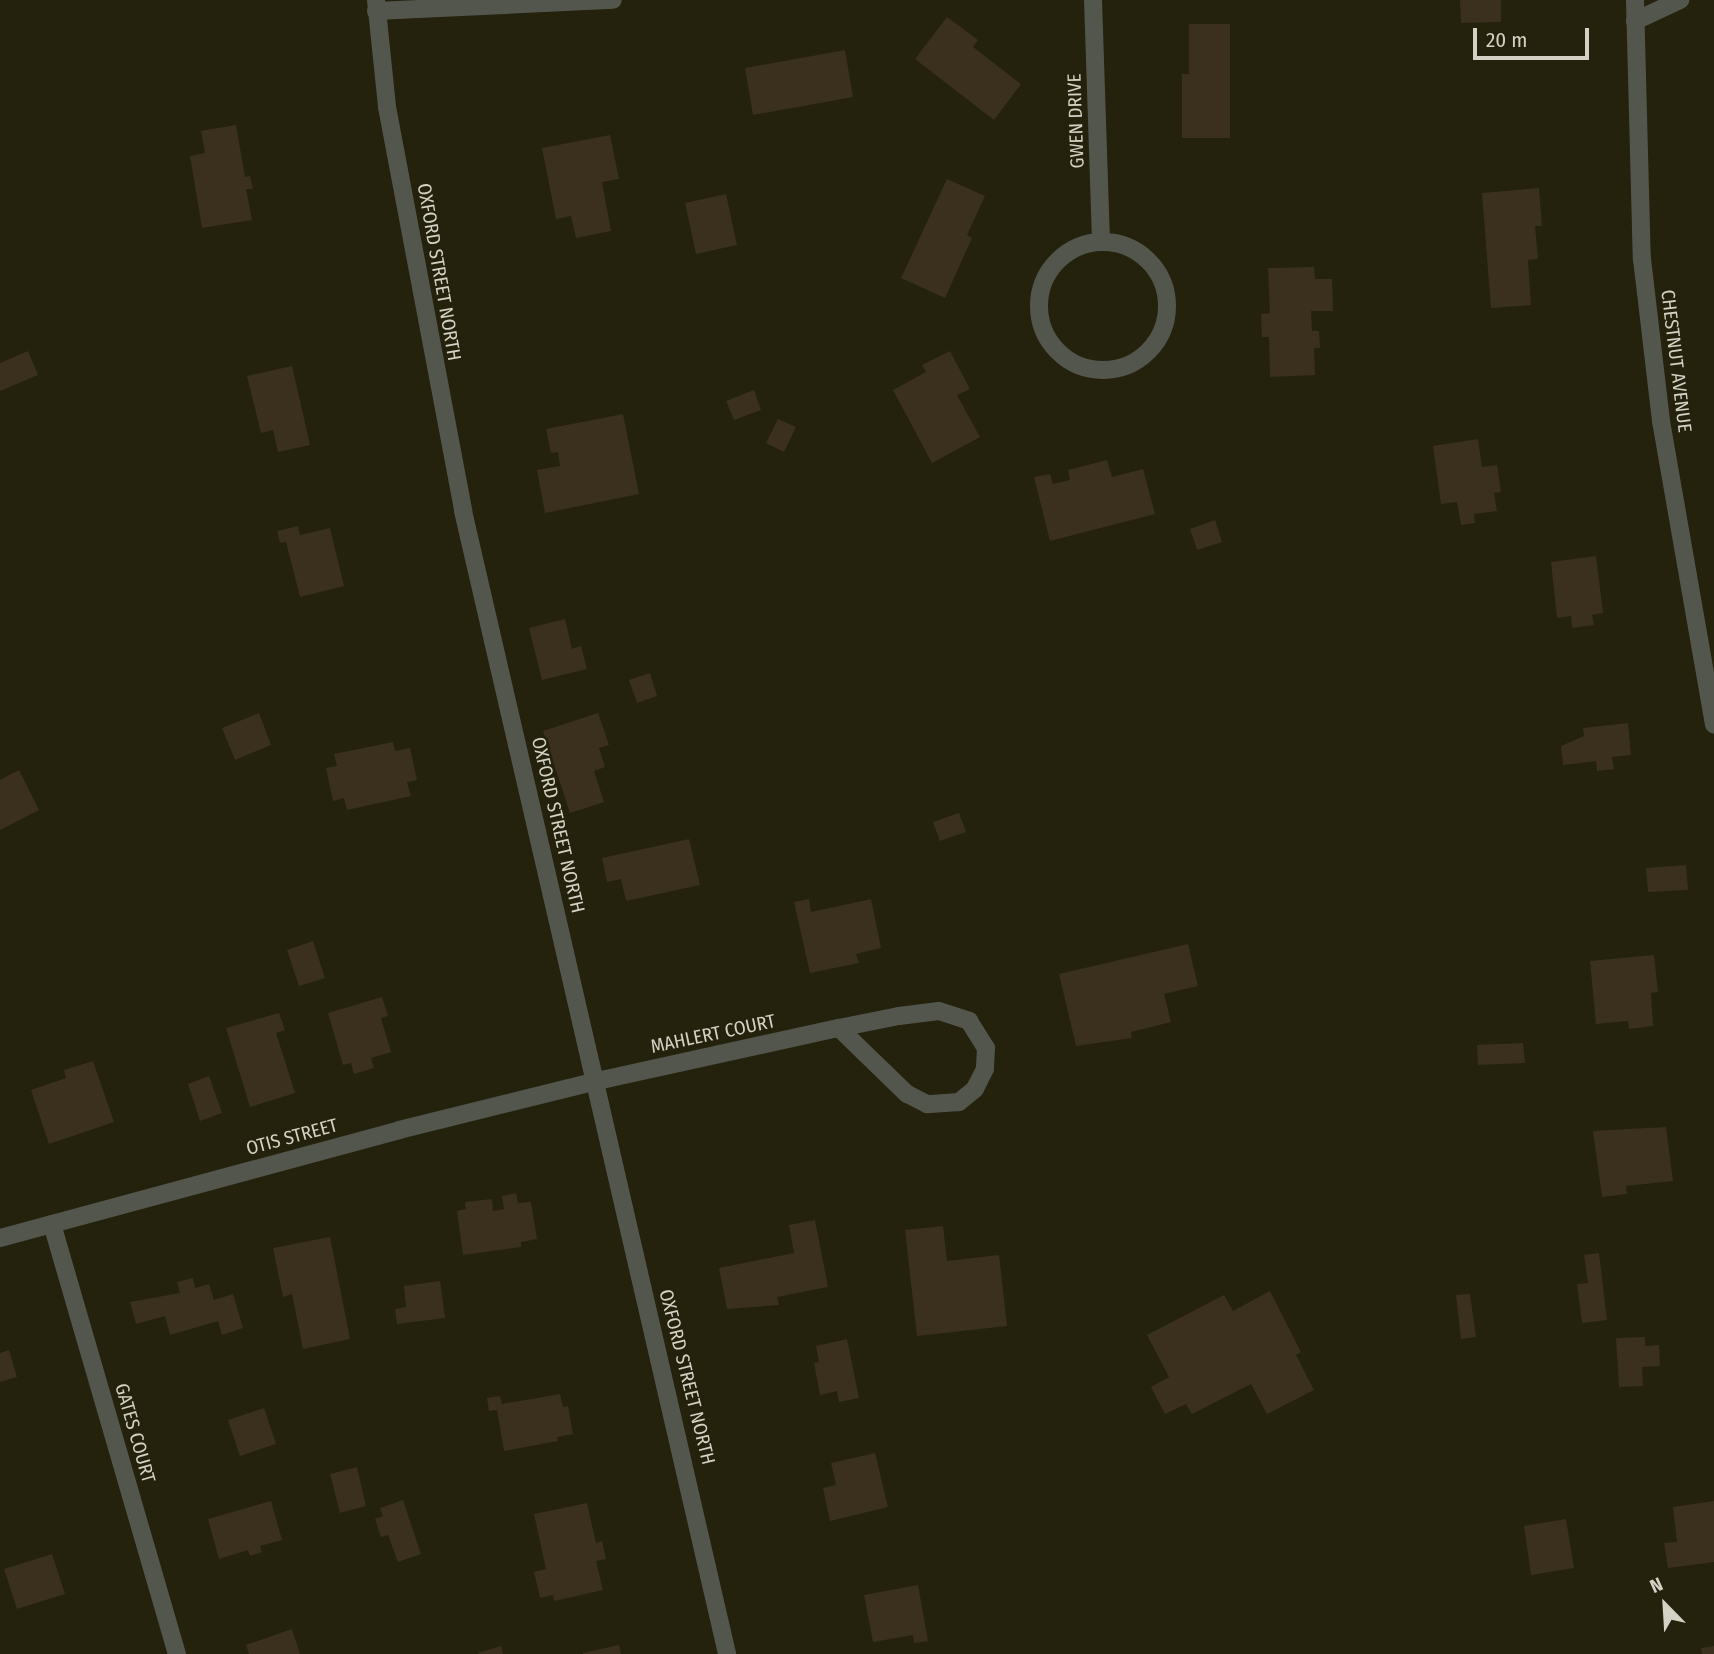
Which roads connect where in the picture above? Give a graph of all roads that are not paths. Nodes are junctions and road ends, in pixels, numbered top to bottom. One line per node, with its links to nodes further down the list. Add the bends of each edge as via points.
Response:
1 (613, 0): 5 (street)
2 (1093, 0): 7 (street, GWEN DRIVE)
3 (1635, 0): 6 (street, CHESTNUT AVENUE)
4 (1679, 0): 6 (street)
5 (376, 6): 10 (street, OXFORD STREET NORTH, via 390,120 463,511)
6 (1635, 21): 8 (street, CHESTNUT AVENUE, via 1642,259 1661,421)
7 (1101, 242): 7 (street, via 1129,247 1152,263 1168,302 1156,343 1135,361 1108,370 1080,366 1058,351 1043,329 1039,302 1054,265 1075,248)
8 (1714, 724)
9 (839, 1028): 9 (street, MAHLERT COURT, via 928,1011 950,1012 976,1029 986,1048 985,1069 975,1089 959,1102 926,1104 907,1094); 10 (street, MAHLERT COURT)
10 (597, 1081): 11 (street, OTIS STREET); 14 (street, OXFORD STREET NORTH)
11 (52, 1224): 12 (street, OTIS STREET); 13 (street, GATES COURT)
12 (1, 1235)
13 (177, 1654)
14 (727, 1654)

